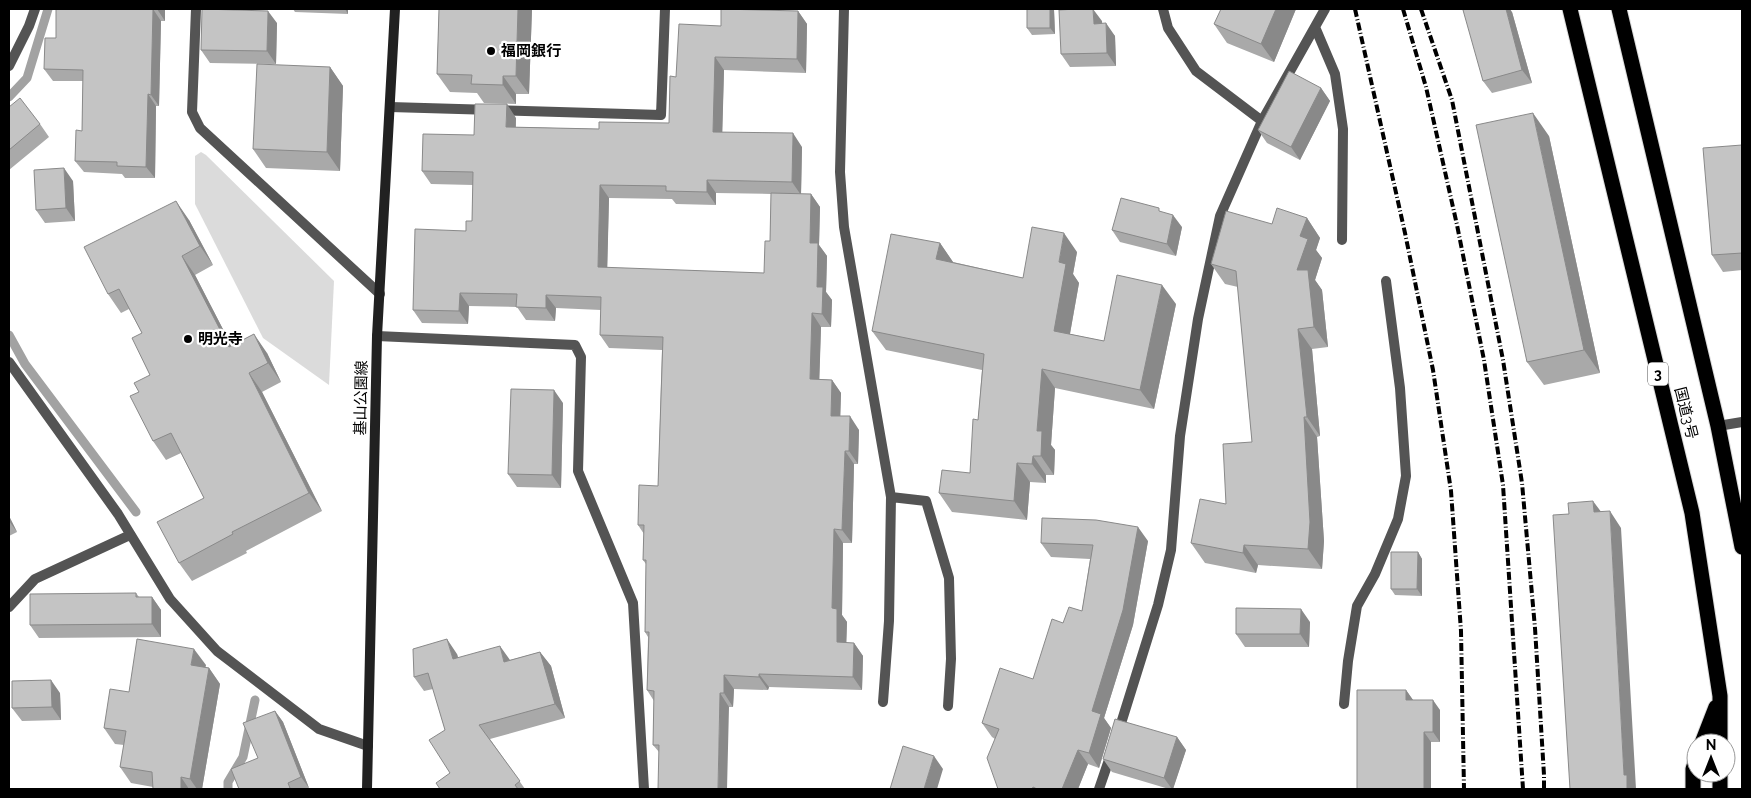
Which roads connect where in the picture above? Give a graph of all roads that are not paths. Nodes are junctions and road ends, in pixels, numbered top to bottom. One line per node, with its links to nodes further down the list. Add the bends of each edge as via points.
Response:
1 (35, 9): 11 (street, via 30,26)
2 (196, 9): 16 (street, via 192,112 200,128)
3 (396, 9): 12 (main road, 基山公園線)
4 (665, 9): 12 (street, via 661,115)
5 (844, 9): 21 (street, via 840,172 844,228)
6 (1162, 9): 13 (street, via 1168,28 1196,71)
7 (1325, 9): 10 (street)
8 (1570, 9): 25 (highway, 国道3号 / 3, via 1692,513)
9 (1619, 9): 20 (highway, 国道3号)
10 (1315, 27): 13 (street); 14 (street, via 1336,74 1343,129)
11 (9, 66)
12 (390, 107): 16 (main road, 基山公園線)
13 (1262, 121): 34 (street, via 1220,216 1198,319 1180,436 1171,550 1158,605)
14 (1342, 240)
15 (1386, 281): 27 (street, via 1400,388 1406,476 1398,519 1375,574 1357,606)
16 (380, 294): 17 (main road, 基山公園線)
17 (377, 336): 31 (main road, 基山公園線); 33 (street, via 575,345 582,357 578,471 633,603)
18 (9, 362): 22 (street)
19 (1742, 422): 20 (street)
20 (1718, 426): 23 (highway, 国道3号)
21 (891, 497): 26 (street, via 889,621); 28 (street, via 926,501 949,578 951,659)
22 (130, 535): 24 (street, via 35,580); 31 (street, via 170,599 217,651 319,729)
23 (1742, 547)
24 (9, 607)
25 (1720, 696): 29 (highway); 30 (highway, 国道3号 / 3)
26 (883, 702)
27 (1344, 704)
28 (948, 706)
29 (1706, 733)
30 (1720, 733)
31 (368, 746): 32 (main road, 基山公園線)
32 (367, 789)
33 (644, 789)
34 (1099, 789)

